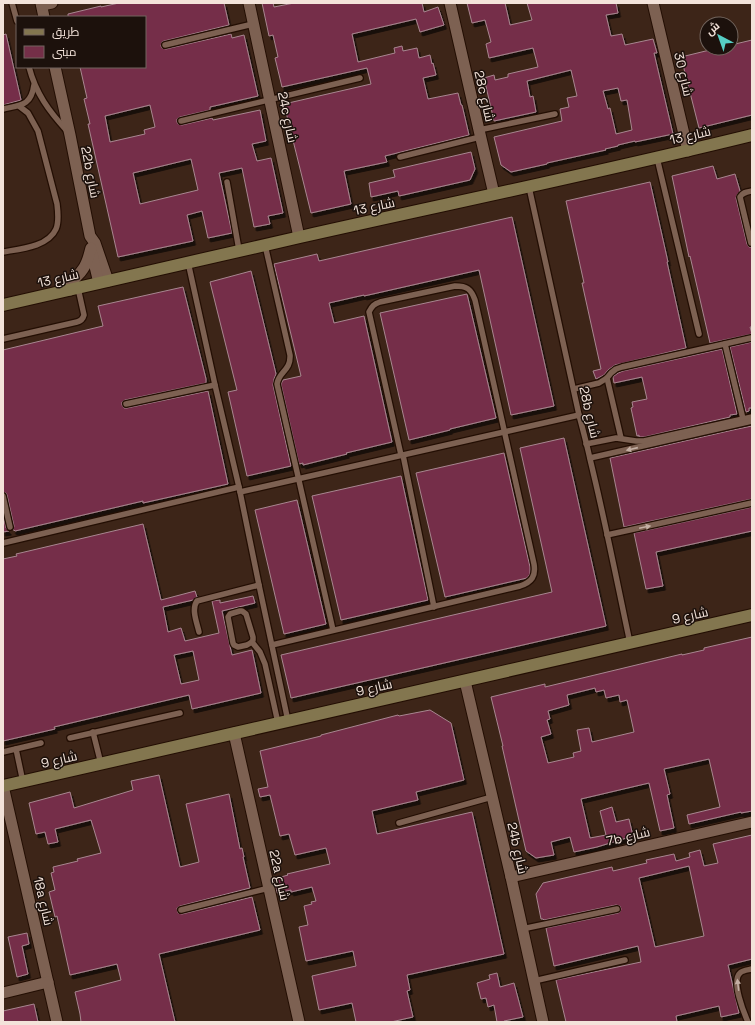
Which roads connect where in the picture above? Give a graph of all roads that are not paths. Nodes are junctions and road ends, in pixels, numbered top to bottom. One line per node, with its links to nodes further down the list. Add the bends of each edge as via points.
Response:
1 (12, 3): 7 (lane)
2 (249, 3): 8 (street, 24c شارع)
3 (450, 3): 20 (street, 28c شارع)
4 (653, 3): 22 (street, شارع 30)
5 (45, 4): 6 (street)
6 (44, 16)
7 (16, 17)
8 (253, 24): 9 (lane); 14 (street, 24c شارع)
9 (165, 45)
10 (29, 68): 13 (lane)
11 (55, 68): 19 (street, 22b شارع)
12 (360, 78): 14 (lane)
13 (34, 85): 15 (lane, via 30,99); 19 (lane, via 50,112)
14 (269, 100): 18 (lane); 30 (street, 24c شارع)
15 (19, 106): 16 (lane); 35 (lane, via 28,113 38,131 58,215 56,228 50,238 42,244)
16 (3, 109)
17 (555, 114): 20 (lane)
18 (181, 120)
19 (70, 134): 29 (street, 22b شارع)
20 (480, 134): 23 (lane); 28 (street, 28c شارع)
21 (752, 135): 22 (street, شارع 13)
22 (688, 151): 24 (street, شارع 13)
23 (400, 157)
24 (657, 157): 26 (street, شارع 13); 40 (lane)
25 (227, 182): 34 (lane)
26 (528, 187): 28 (street, شارع 13); 46 (lane, 28b شارع)
27 (752, 190): 31 (lane, via 744,192 740,197)
28 (494, 194): 30 (street, شارع 13)
29 (90, 236): 33 (street); 37 (street, 22b شارع, via 95,243)
30 (299, 237): 32 (street, شارع 13)
31 (751, 243)
32 (265, 244): 34 (street, شارع 13); 57 (lane, via 290,355 290,364 277,384)
33 (91, 248): 37 (street); 38 (street, via 85,266 72,281)
34 (239, 250): 36 (street, شارع 13)
35 (3, 252)
36 (188, 262): 37 (street, شارع 13); 45 (lane)
37 (103, 282): 38 (street, شارع 13)
38 (74, 289): 39 (street, شارع 13); 42 (lane, via 84,315 81,321)
39 (3, 305)
40 (698, 334)
41 (751, 338): 43 (lane)
42 (3, 339)
43 (725, 344): 44 (lane, via 622,367 616,369); 50 (lane)
44 (608, 378): 46 (lane, via 594,385); 53 (lane)
45 (215, 385): 47 (lane); 58 (lane)
46 (574, 389): 48 (lane, 28b شارع)
47 (126, 404)
48 (579, 415): 52 (lane); 54 (lane, 28b شارع)
49 (752, 417): 50 (lane)
50 (743, 419): 53 (lane, via 644,441)
51 (752, 422): 56 (lane, one-way to 56)
52 (504, 432): 55 (lane); 55 (lane, via 473,294 462,286 455,286 380,302 369,312); 65 (lane, via 534,564 533,578 528,584)
53 (621, 438): 54 (lane)
54 (586, 444): 56 (lane, 28b شارع)
55 (402, 455): 57 (lane); 65 (lane)
56 (590, 458): 62 (lane, 28b شارع)
57 (298, 478): 58 (lane); 67 (lane)
58 (239, 489): 63 (lane); 64 (lane)
59 (3, 496): 61 (lane)
60 (752, 504): 62 (lane, one-way to 60)
61 (10, 527)
62 (607, 535): 70 (lane, 28b شارع)
63 (3, 543)
64 (259, 585): 68 (lane, via 197,601 194,608); 71 (lane)
65 (434, 606): 67 (lane)
66 (752, 615): 70 (street, شارع 9)
67 (333, 630): 71 (lane)
68 (199, 632)
69 (252, 642): 69 (lane, via 253,637 246,614 242,611 230,614 228,619 234,645 238,647); 74 (lane, via 265,664)
70 (630, 643): 72 (street, شارع 9)
71 (272, 645): 74 (lane)
72 (465, 681): 74 (street, شارع 9); 84 (street, 24b شارع)
73 (180, 713): 75 (lane)
74 (283, 722): 76 (street, شارع 9)
75 (94, 732): 77 (lane); 81 (lane)
76 (234, 733): 81 (street, شارع 9); 88 (street, 22a شارع)
77 (70, 738)
78 (41, 743): 79 (lane)
79 (16, 749): 80 (lane); 82 (lane)
80 (3, 752)
81 (101, 764): 82 (street, شارع 9)
82 (23, 782): 83 (street, شارع 9)
83 (3, 786): 95 (street, 18a شارع)
84 (492, 797): 85 (lane); 87 (street, 24b شارع)
85 (399, 822)
86 (752, 822): 87 (street, 7b شارع)
87 (511, 877): 91 (street, 24b شارع)
88 (269, 888): 90 (lane); 98 (street, 22a شارع)
89 (617, 909): 91 (lane)
90 (181, 910)
91 (522, 929): 94 (street, 24b شارع)
92 (625, 960): 94 (lane)
93 (752, 969): 100 (lane, one-way to 93, via 736,983 740,973)
94 (534, 981): 99 (street, 24b شارع)
95 (48, 982): 96 (street); 97 (street, 18a شارع)
96 (3, 993)
97 (57, 1022)
98 (299, 1022)
99 (543, 1022)
100 (748, 1022)

